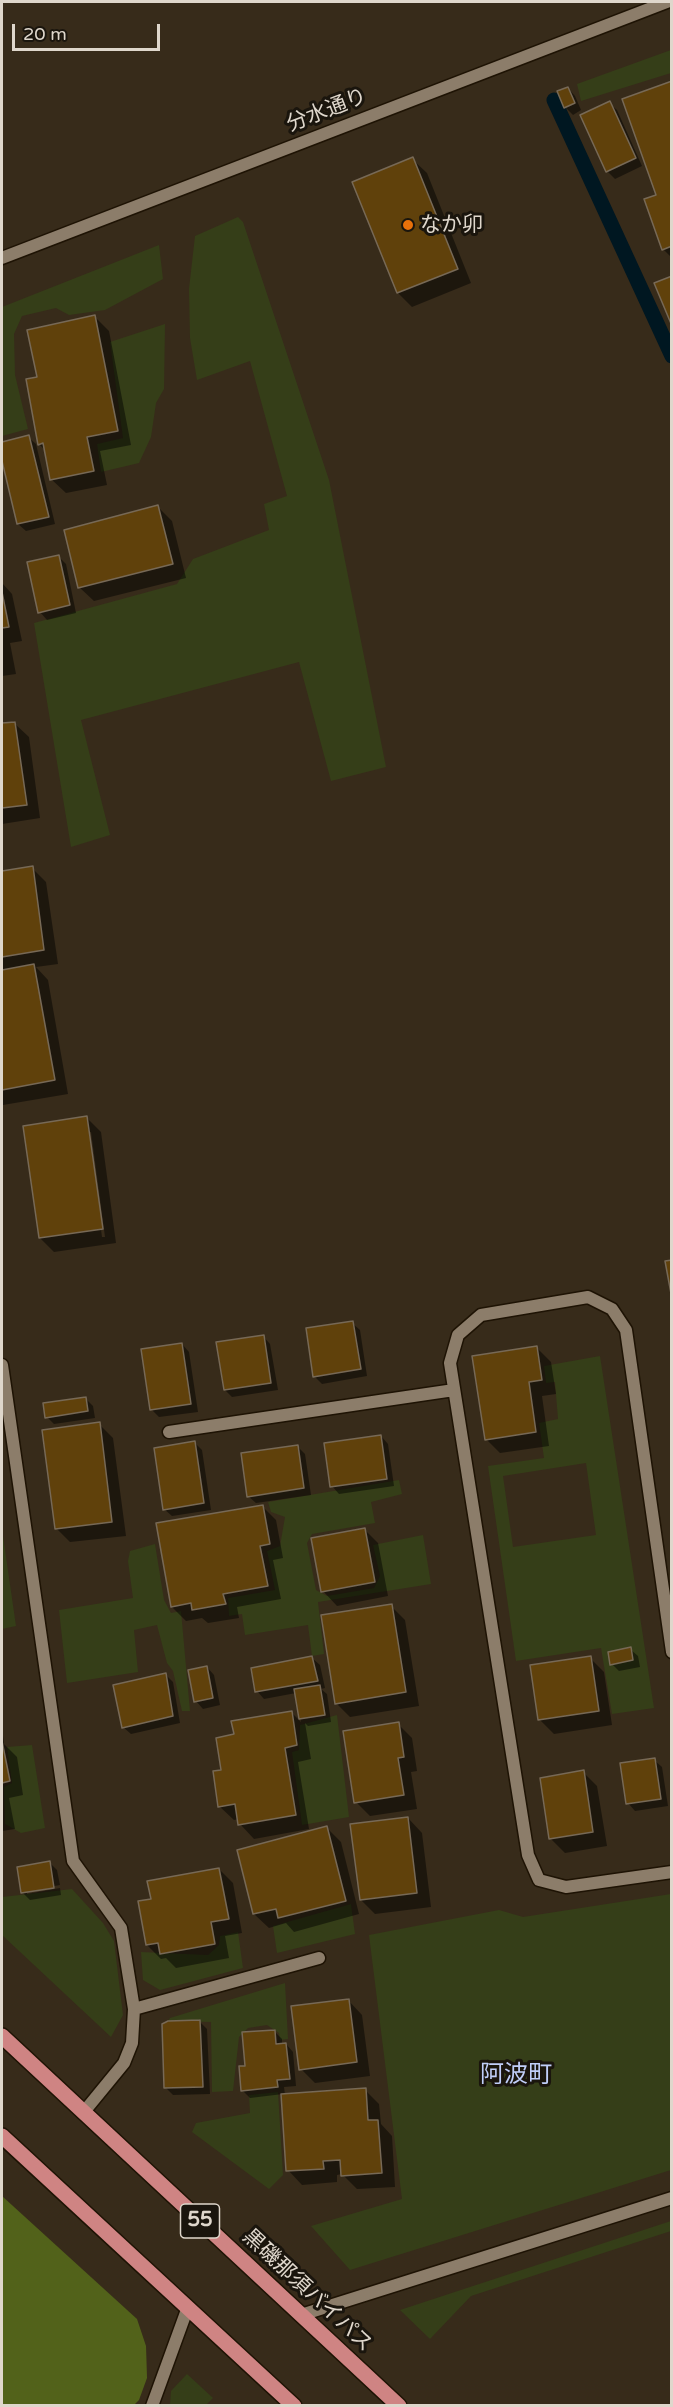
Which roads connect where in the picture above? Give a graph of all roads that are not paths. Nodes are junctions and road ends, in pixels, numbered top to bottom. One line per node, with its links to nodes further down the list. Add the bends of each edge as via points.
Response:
1 (667, 2): 2 (street, 分水通り)
2 (2, 258)
3 (2, 1365): 9 (street, via 73,1861 121,1928)
4 (454, 1390): 5 (street); 6 (street, via 450,1363 458,1335 482,1315 588,1297 612,1309 626,1330); 7 (street, via 528,1855 539,1880 566,1887)
5 (169, 1432)
6 (672, 1652)
7 (672, 1872)
8 (319, 1958): 9 (street)
9 (134, 2009): 11 (street, via 132,2043 124,2063)
10 (2, 2036): 11 (main road, 黒磯那須バイパス / 55)
11 (83, 2113): 15 (main road, 黒磯那須バイパス / 55)
12 (2, 2136): 14 (main road)
13 (672, 2198): 15 (street)
14 (188, 2307): 16 (street); 17 (main road)
15 (301, 2315): 18 (main road, 黒磯那須バイパス / 55)
16 (152, 2406)
17 (294, 2406)
18 (399, 2406)

